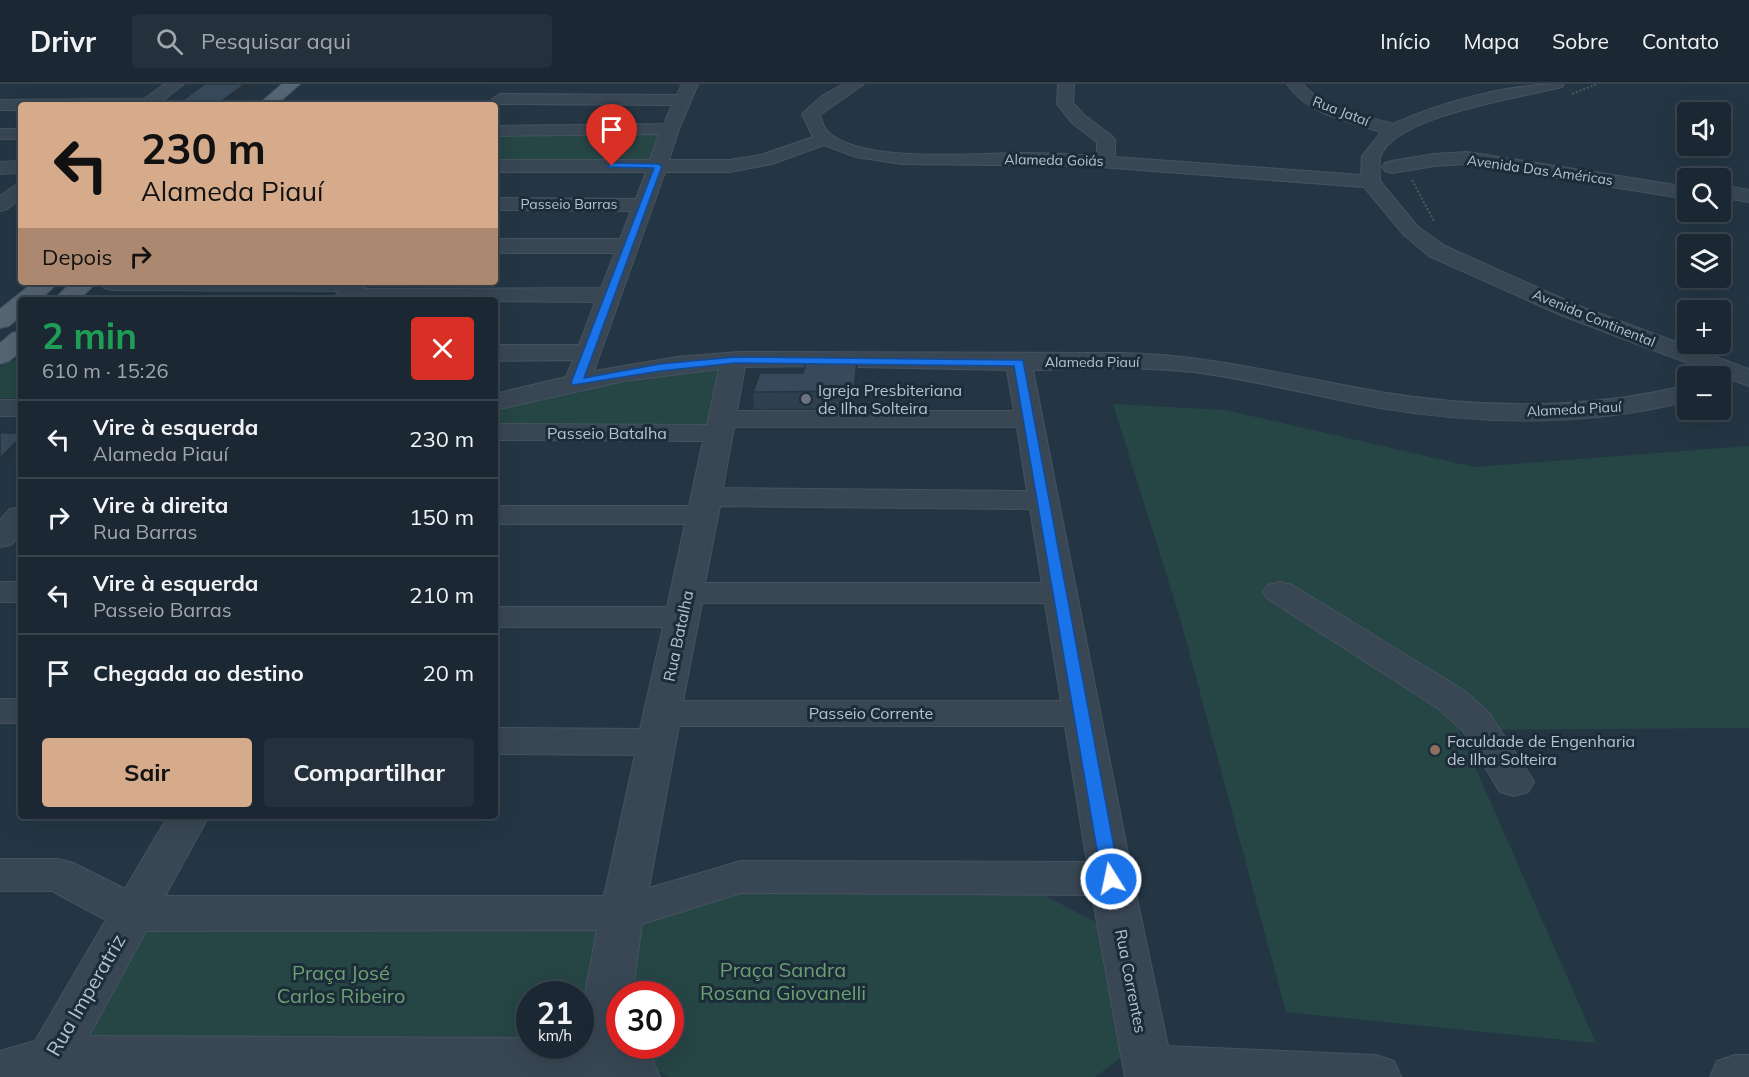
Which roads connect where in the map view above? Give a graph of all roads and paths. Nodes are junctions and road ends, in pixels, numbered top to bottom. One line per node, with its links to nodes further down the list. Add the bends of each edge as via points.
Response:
1 (176, 84): 10 (street)
2 (292, 84): 11 (main road)
3 (511, 84): 12 (street)
4 (856, 84): 21 (street, via 811,114 814,129)
5 (1066, 84): 24 (street, via 1065,104 1106,140)
6 (1294, 84): 17 (street, Rua Jataí, via 1298,92 1317,105)
7 (1598, 84): 8 (path)
8 (1564, 88): 17 (street, via 1436,112); 30 (street, via 1497,102 1406,135 1391,159)
9 (687, 92): 13 (street); 16 (street)
10 (150, 102)
11 (270, 102)
12 (498, 102)
13 (498, 104)
14 (0, 105): 15 (street)
15 (18, 105)
16 (670, 129): 18 (street); 27 (street)
17 (1394, 130): 31 (street, via 1371,156)
18 (498, 131)
19 (0, 134): 20 (street)
20 (18, 134)
21 (825, 139): 24 (street, Alameda Goiás, via 858,152 905,158); 27 (street, via 765,160 729,166)
22 (1462, 139): 23 (street, Avenida Das Américas)
23 (1501, 158): 25 (street, Avenida Das Américas); 32 (street, Avenida Das Américas); 33 (street, Avenida Das Américas)
24 (1106, 161): 31 (street, Alameda Goiás)
25 (1415, 163): 30 (street, Avenida Das Américas); 42 (path, via 1411,178)
26 (498, 166): 27 (street)
27 (658, 166): 41 (street)
28 (0, 168): 29 (street)
29 (18, 168)
30 (1392, 168): 45 (street, Avenida Continental, via 1394,184 1430,232)
31 (1370, 182): 45 (street, Avenida Continental, via 1411,231 1437,250)
32 (1677, 184)
33 (1677, 191)
34 (18, 192): 40 (street)
35 (1731, 193): 36 (street)
36 (1749, 196)
37 (1731, 200): 38 (street)
38 (1749, 203)
39 (498, 204): 41 (street, Passeio Barras)
40 (0, 205)
41 (644, 205): 44 (street)
42 (1435, 222)
43 (498, 246): 44 (street)
44 (628, 246): 51 (street)
45 (1474, 266): 63 (street, Avenida Continental, via 1571,311)
46 (44, 285): 52 (main road)
47 (82, 285): 53 (main road)
48 (111, 285): 54 (street)
49 (181, 285): 50 (street)
50 (351, 290): 51 (street)
51 (609, 296): 58 (street)
52 (30, 297)
53 (68, 297)
54 (97, 297)
55 (18, 306): 56 (main road)
56 (0, 321)
57 (18, 341): 60 (main road)
58 (588, 352): 59 (street); 64 (street)
59 (498, 353)
60 (0, 356)
61 (735, 360): 62 (street, Alameda Piauí); 64 (street, Alameda Piauí, via 670,366); 70 (street, Rua Batalha)
62 (1019, 362): 65 (street, Alameda Piauí, via 1161,362 1234,370 1381,400 1470,411 1572,412 1654,403); 69 (street, Rua Correntes)
63 (1735, 377)
64 (577, 383): 66 (street, Alameda Piauí)
65 (1677, 396)
66 (498, 401)
67 (0, 408): 68 (street)
68 (18, 408)
69 (1029, 419): 70 (street); 72 (street, Rua Correntes)
70 (721, 426): 71 (street, Passeio Batalha); 73 (street, Rua Batalha)
71 (498, 432)
72 (1043, 500): 73 (street); 80 (street, Rua Correntes)
73 (705, 506): 74 (street); 81 (street, Rua Batalha)
74 (498, 515)
75 (18, 519): 76 (street)
76 (0, 538)
77 (0, 592): 78 (street)
78 (18, 592)
79 (1281, 592): 88 (street, via 1452,700 1476,722)
80 (1060, 593): 81 (street); 85 (street, Rua Correntes)
81 (684, 605): 82 (street); 86 (street, Rua Batalha)
82 (498, 616)
83 (0, 711): 84 (street)
84 (18, 711)
85 (1081, 713): 86 (street, Passeio Corrente); 91 (street, Rua Correntes)
86 (659, 728): 87 (street); 92 (street, Rua Batalha)
87 (498, 741)
88 (1514, 782)
89 (187, 819): 93 (street, Rua Imperatriz)
90 (0, 875): 93 (street, via 58,875)
91 (1111, 879): 92 (street, via 741,877); 97 (street, Rua Correntes)
92 (622, 913): 93 (street); 95 (street, Rua Batalha)
93 (133, 914): 94 (street, Rua Imperatriz)
94 (46, 1067): 95 (street); 96 (street)
95 (610, 1071)
96 (0, 1073)
97 (1145, 1074): 98 (street)
98 (1376, 1077)
99 (1735, 1077): 100 (street)
100 (1749, 1077)

